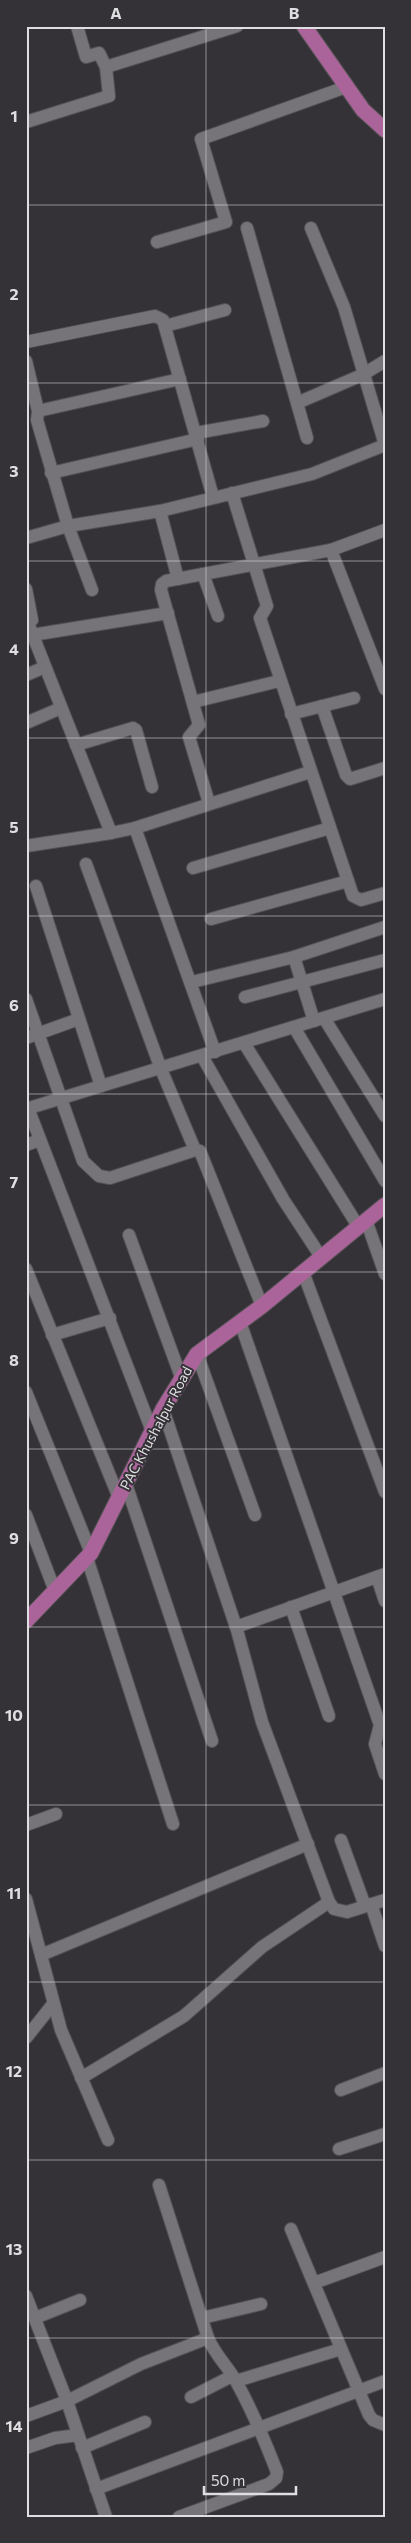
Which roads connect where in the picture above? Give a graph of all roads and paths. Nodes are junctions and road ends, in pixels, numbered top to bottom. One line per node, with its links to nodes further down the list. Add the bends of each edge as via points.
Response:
1 (77, 26): 4 (street, via 86,56 99,53)
2 (237, 26): 4 (street)
3 (304, 26): 5 (main road)
4 (106, 67): 6 (street, via 109,96)
5 (346, 87): 7 (main road, via 363,110); 10 (street, via 201,139 226,222)
6 (26, 122)
7 (385, 130)
8 (248, 228): 18 (street)
9 (310, 228): 16 (street, via 344,307)
10 (157, 242)
11 (226, 310): 12 (street)
12 (165, 326): 13 (street, via 163,320 155,316); 17 (street)
13 (26, 342)
14 (26, 361): 19 (street)
15 (385, 361): 16 (street)
16 (362, 374): 18 (street); 23 (street)
17 (180, 379): 19 (street); 21 (street)
18 (297, 403): 22 (street)
19 (34, 418): 24 (street)
20 (263, 422): 21 (street)
21 (197, 436): 24 (street); 26 (street)
22 (307, 438)
23 (385, 445): 25 (street, via 312,474)
24 (52, 474): 28 (street)
25 (232, 493): 26 (street); 32 (street)
26 (213, 497): 27 (street)
27 (160, 511): 28 (street); 34 (street)
28 (68, 526): 30 (street); 36 (street)
29 (385, 530): 31 (street)
30 (26, 538)
31 (331, 550): 32 (street); 43 (street)
32 (253, 565): 33 (street); 42 (street, via 267,606 260,618)
33 (203, 574): 34 (street); 38 (street)
34 (178, 579): 37 (street, via 162,584)
35 (26, 589): 39 (street, via 32,615)
36 (92, 590)
37 (168, 613): 39 (street); 45 (street)
38 (218, 616)
39 (29, 627): 40 (street)
40 (45, 667): 41 (street); 47 (street)
41 (26, 674)
42 (279, 681): 45 (street); 48 (street)
43 (385, 689)
44 (354, 698): 46 (street)
45 (193, 702): 54 (street, via 199,727 189,737)
46 (322, 706): 48 (street); 51 (street, via 346,775 350,778)
47 (62, 708): 49 (street); 50 (street)
48 (291, 714): 52 (street)
49 (26, 723)
50 (76, 745): 53 (street, via 133,728); 57 (street)
51 (385, 768)
52 (310, 772): 54 (street); 56 (street)
53 (152, 787)
54 (209, 803): 55 (street)
55 (135, 828): 57 (street); 68 (street)
56 (330, 828): 60 (street); 61 (street)
57 (111, 833): 58 (street)
58 (26, 846)
59 (86, 864): 80 (street)
60 (193, 868)
61 (348, 881): 63 (street, via 356,900); 64 (street)
62 (36, 886): 73 (street)
63 (385, 893)
64 (211, 919)
65 (385, 927): 66 (street)
66 (294, 957): 68 (street); 69 (street)
67 (385, 960): 69 (street)
68 (192, 982): 78 (street)
69 (303, 983): 70 (street); 74 (street)
70 (245, 997)
71 (26, 999): 76 (street)
72 (385, 999): 74 (street)
73 (79, 1019): 76 (street); 81 (street)
74 (319, 1020): 75 (street); 84 (street)
75 (294, 1027): 77 (street); 88 (street)
76 (32, 1036): 82 (street)
77 (244, 1043): 78 (street); 90 (street)
78 (215, 1052): 79 (street)
79 (202, 1056): 80 (street); 92 (street, via 283,1199)
80 (160, 1069): 81 (street); 87 (street)
81 (101, 1086): 82 (street)
82 (60, 1098): 83 (street); 87 (street, via 83,1161 99,1176 110,1178)
83 (27, 1109): 85 (street)
84 (385, 1116)
85 (40, 1140): 86 (street); 97 (street)
86 (26, 1145)
87 (195, 1150): 96 (street, via 204,1156)
88 (385, 1182)
89 (385, 1205): 90 (main road, PAC Khushalpur Road)
90 (362, 1223): 92 (main road, PAC Khushalpur Road); 95 (street)
91 (129, 1235): 101 (street)
92 (321, 1257): 94 (main road, PAC Khushalpur Road)
93 (26, 1269): 99 (street)
94 (303, 1272): 96 (main road, PAC Khushalpur Road); 107 (street)
95 (385, 1274)
96 (262, 1306): 98 (main road, PAC Khushalpur Road)
97 (110, 1318): 99 (street); 105 (street)
98 (240, 1322): 100 (main road, PAC Khushalpur Road); 114 (street)
99 (52, 1335): 108 (street)
100 (197, 1354): 101 (main road, PAC Khushalpur Road); 110 (street)
101 (182, 1377): 103 (main road, PAC Khushalpur Road)
102 (26, 1392): 104 (street)
103 (163, 1409): 105 (main road, PAC Khushalpur Road); 118 (street)
104 (30, 1412): 111 (street)
105 (152, 1431): 106 (main road, PAC Khushalpur Road)
106 (126, 1484): 108 (main road, PAC Khushalpur Road); 120 (street)
107 (385, 1492)
108 (119, 1498): 111 (main road, PAC Khushalpur Road)
109 (26, 1515): 113 (street)
110 (255, 1515)
111 (89, 1556): 113 (main road, PAC Khushalpur Road); 123 (street)
112 (381, 1575): 114 (street); 115 (street)
113 (55, 1591): 117 (main road, PAC Khushalpur Road)
114 (334, 1592): 116 (street); 121 (street, via 380,1725 375,1744)
115 (385, 1601)
116 (292, 1607): 118 (street); 119 (street)
117 (26, 1621)
118 (236, 1627): 126 (street, via 262,1722)
119 (329, 1716)
120 (212, 1741)
121 (385, 1774)
122 (56, 1814): 124 (street)
123 (173, 1824)
124 (26, 1825)
125 (340, 1840): 130 (street)
126 (308, 1844): 129 (street); 132 (street)
127 (26, 1899): 132 (street)
128 (385, 1900): 130 (street)
129 (329, 1902): 130 (street, via 340,1912); 136 (street, via 262,1947 184,2016)
130 (368, 1905): 131 (street)
131 (385, 1946)
132 (41, 1955): 133 (street)
133 (53, 2004): 134 (street); 136 (street)
134 (26, 2038)
135 (385, 2073): 137 (street)
136 (81, 2078): 139 (street)
137 (341, 2090)
138 (385, 2134): 140 (street)
139 (108, 2140)
140 (340, 2149)
141 (159, 2185): 149 (street)
142 (291, 2229): 144 (street)
143 (385, 2257): 144 (street)
144 (314, 2283): 151 (street)
145 (26, 2296): 148 (street)
146 (80, 2300): 148 (street)
147 (261, 2304): 149 (street)
148 (35, 2318): 156 (street)
149 (202, 2318): 150 (street)
150 (208, 2338): 152 (street); 156 (street, via 141,2364)
151 (341, 2349): 152 (street); 154 (street)
152 (234, 2378): 155 (street); 160 (street)
153 (385, 2381): 154 (street)
154 (358, 2390): 159 (street, via 369,2415); 160 (street)
155 (191, 2397)
156 (67, 2401): 157 (street); 161 (street)
157 (26, 2416)
158 (145, 2422): 163 (street)
159 (385, 2425)
160 (260, 2427): 164 (street); 166 (street, via 276,2472 273,2482)
161 (78, 2435): 162 (street, via 55,2438); 163 (street)
162 (26, 2448)
163 (82, 2448): 164 (street)
164 (96, 2489): 165 (street)
165 (106, 2517)
166 (180, 2517)

